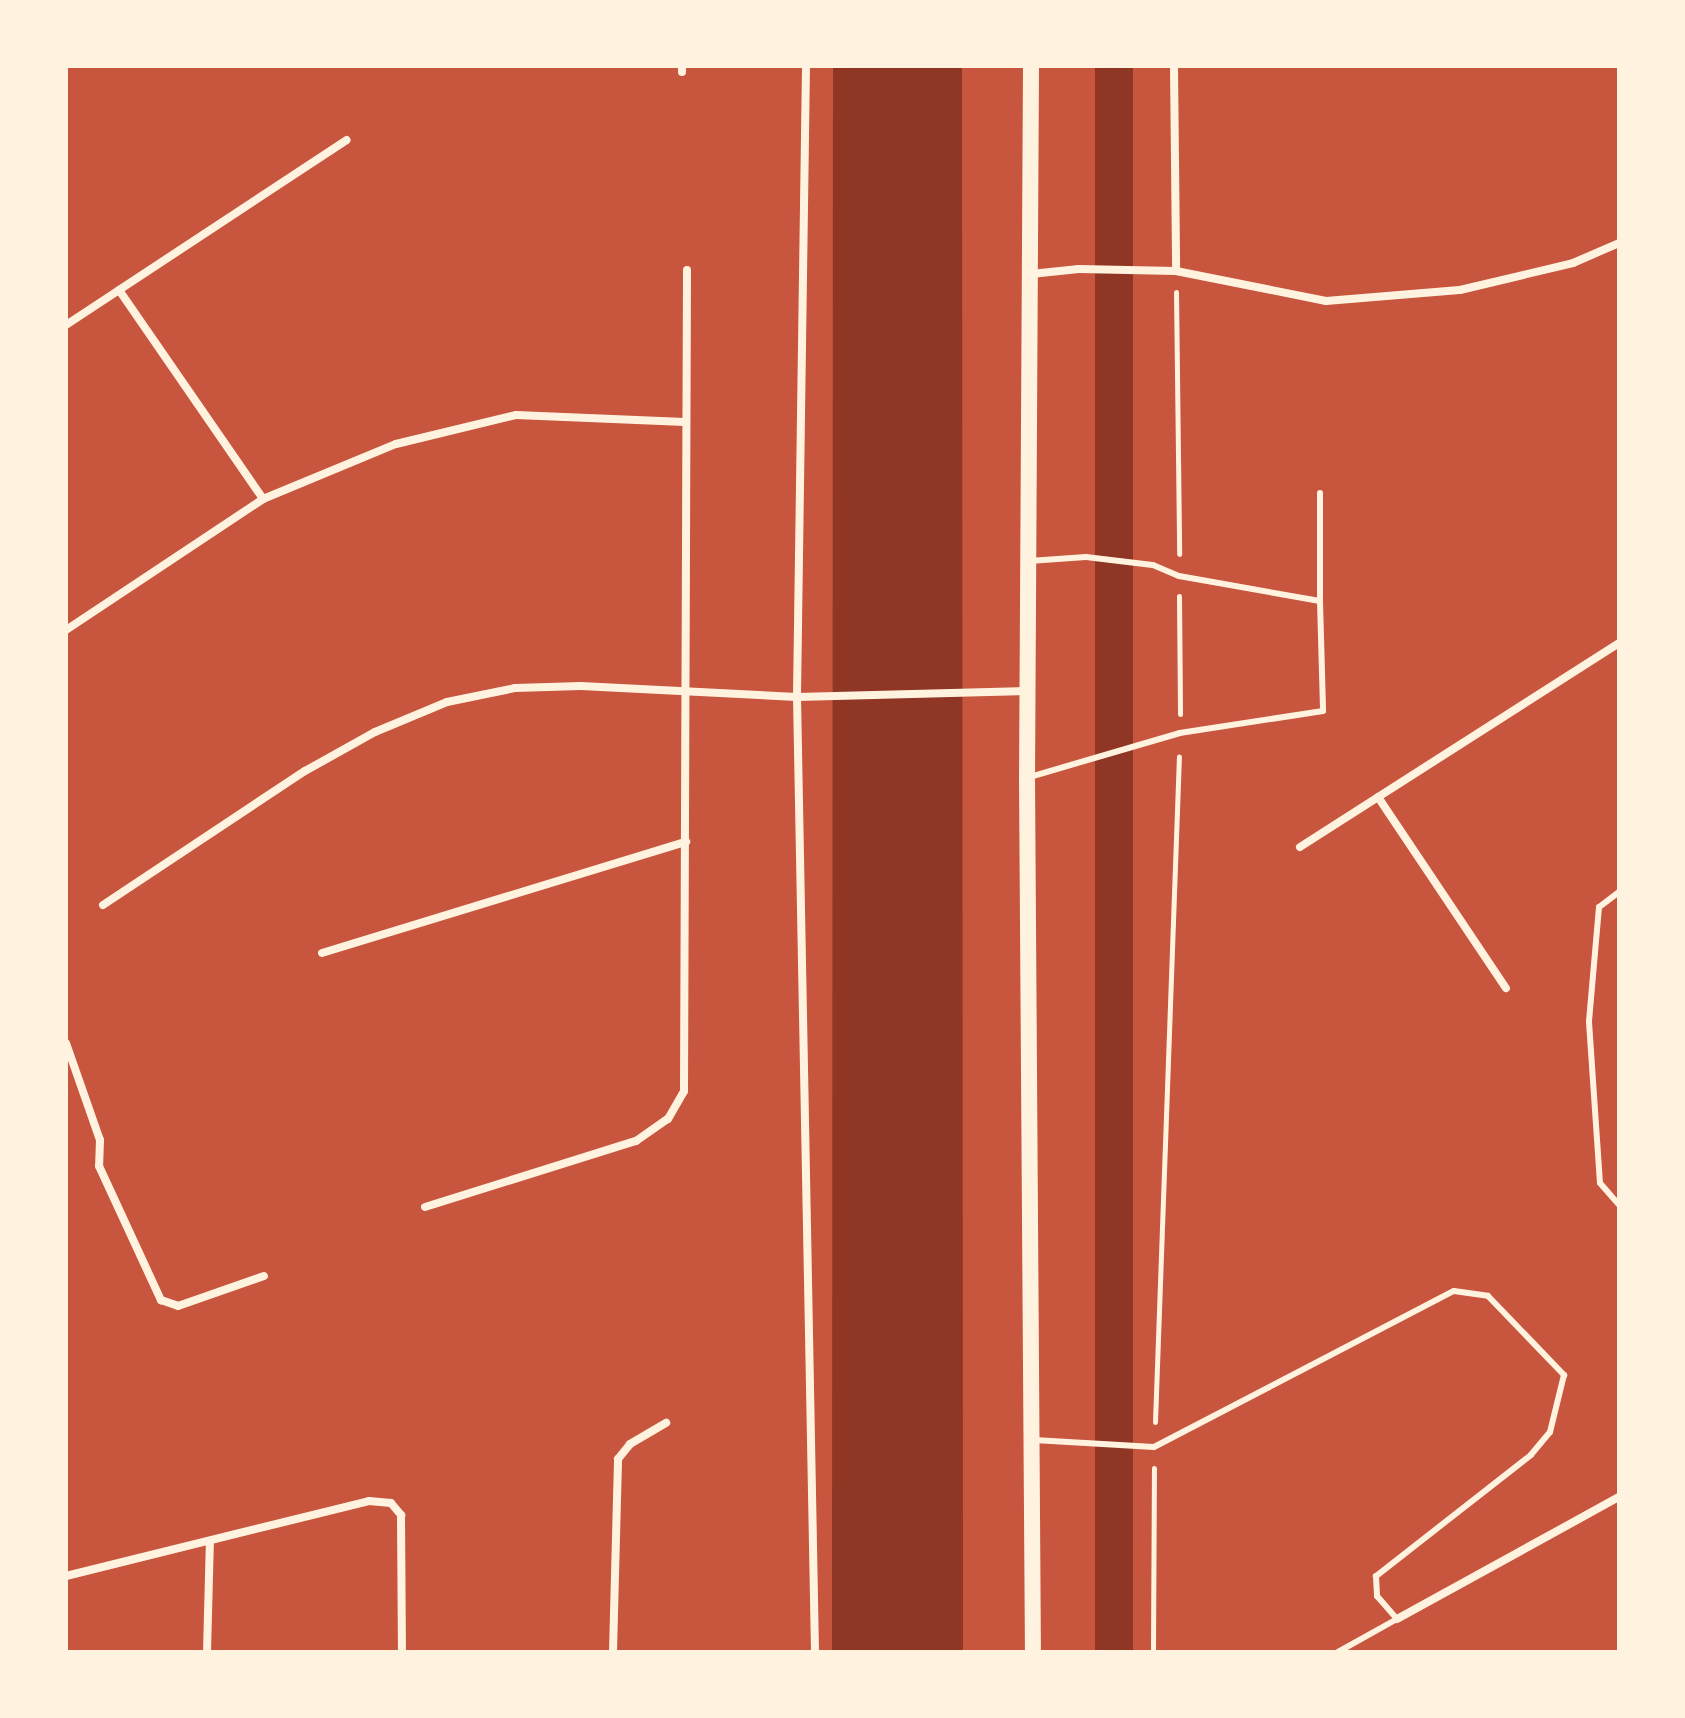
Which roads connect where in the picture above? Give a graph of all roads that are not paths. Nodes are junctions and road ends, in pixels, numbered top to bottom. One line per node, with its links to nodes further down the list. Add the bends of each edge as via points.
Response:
1 (806, 66): 20 (street)
2 (1031, 66): 8 (main road)
3 (1174, 66): 7 (street)
4 (347, 140): 9 (street)
5 (1619, 243): 7 (street, via 1573,263 1460,290 1326,301)
6 (687, 270): 11 (street)
7 (1176, 271): 8 (street, via 1079,269)
8 (1031, 274): 14 (main road)
9 (119, 290): 10 (street); 13 (street)
10 (66, 325)
11 (685, 422): 13 (street, via 516,415 396,444); 18 (street)
12 (1320, 493): 15 (lane)
13 (263, 499): 16 (street)
14 (1029, 561): 15 (lane, via 1086,557 1153,565 1179,576); 19 (main road)
15 (1320, 601): 21 (lane, via 1321,713 1180,733)
16 (66, 630)
17 (1619, 643): 22 (street)
18 (689, 691): 20 (street); 23 (street); 26 (street, via 515,688 447,702 305,771)
19 (1027, 691): 20 (street); 21 (main road)
20 (797, 697): 42 (street)
21 (1027, 778): 34 (main road)
22 (1378, 797): 24 (street); 28 (street)
23 (686, 842): 27 (street); 31 (street, via 684,1091 668,1119 636,1141)
24 (1300, 847)
25 (1619, 892): 30 (lane, via 1599,907 1589,1022 1600,1183)
26 (103, 905)
27 (322, 953)
28 (1506, 988)
29 (66, 1043): 32 (street, via 100,1140 99,1166 161,1300 178,1306)
30 (1619, 1205)
31 (425, 1207)
32 (264, 1276)
33 (666, 1423): 41 (street, via 630,1444 618,1459)
34 (1032, 1440): 38 (lane, via 1154,1447 1454,1291 1488,1296 1564,1375 1555,1419 1531,1455 1376,1576 1373,1588); 43 (main road)
35 (1619, 1497): 38 (street)
36 (210, 1541): 37 (street); 39 (street); 40 (street, via 369,1501 391,1503 401,1515)
37 (66, 1576)
38 (1397, 1619): 44 (lane)
39 (207, 1652)
40 (402, 1652)
41 (613, 1652)
42 (815, 1652)
43 (1033, 1652)
44 (1338, 1652)

